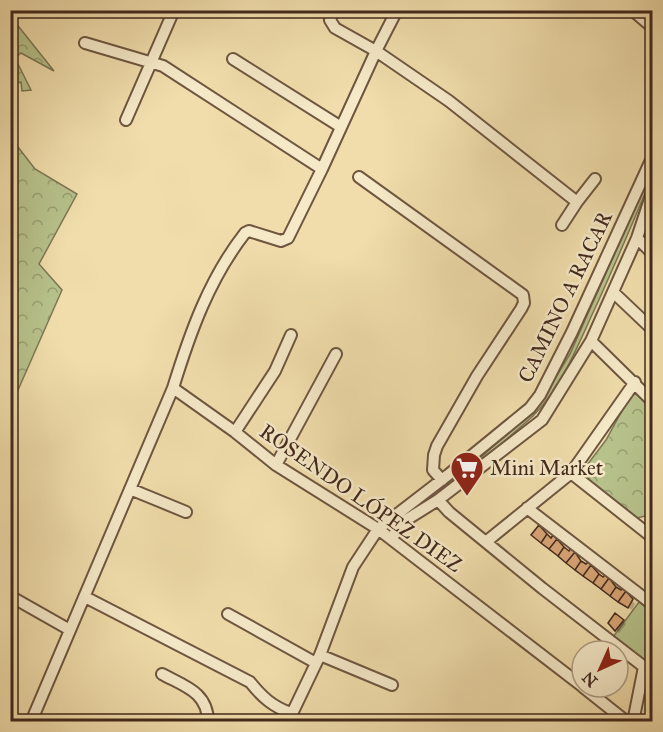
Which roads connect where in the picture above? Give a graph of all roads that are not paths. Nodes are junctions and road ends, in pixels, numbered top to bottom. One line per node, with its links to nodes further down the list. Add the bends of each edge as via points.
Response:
1 (174, 10): 9 (street)
2 (334, 10): 7 (street, via 330,20 335,28)
3 (397, 10): 7 (street)
4 (632, 10): 5 (street)
5 (652, 27)
6 (85, 44): 9 (street)
7 (376, 51): 11 (street); 17 (street, via 449,101)
8 (232, 59): 11 (street)
9 (153, 63): 10 (street); 13 (street)
10 (126, 120)
11 (341, 127): 13 (street)
12 (652, 158): 32 (street, CAMINO A RACAR, via 540,395 530,408)
13 (322, 169): 27 (street, via 288,238 281,241 249,231 235,246 216,274 189,334)
14 (359, 177): 32 (street, via 523,295 521,309 437,446 433,470)
15 (595, 179): 17 (street)
16 (652, 193): 19 (street)
17 (577, 202): 18 (street)
18 (562, 225)
19 (637, 238): 20 (street); 21 (street)
20 (652, 253)
21 (613, 292): 22 (street); 24 (street)
22 (652, 329)
23 (291, 335): 29 (street, via 275,371)
24 (591, 341): 26 (street); 34 (street, via 537,424)
25 (336, 354): 30 (street)
26 (635, 382): 28 (street); 31 (street)
27 (173, 388): 29 (street, ROSENDO LÓPEZ DIEZ); 33 (street)
28 (652, 400)
29 (235, 432): 30 (street, ROSENDO LÓPEZ DIEZ)
30 (276, 465): 37 (street, ROSENDO LÓPEZ DIEZ)
31 (571, 473): 35 (street); 38 (street)
32 (442, 480): 37 (street, CAMINO A RACAR)
33 (130, 489): 36 (street); 42 (street)
34 (439, 498): 39 (street, via 406,520); 40 (street, via 449,512)
35 (526, 508): 40 (street); 43 (street)
36 (186, 512)
37 (381, 526): 39 (street, ROSENDO LÓPEZ DIEZ); 46 (street, CAMINO A RACAR, via 353,567)
38 (652, 537)
39 (393, 540): 49 (street, ROSENDO LÓPEZ DIEZ)
40 (487, 542): 47 (street)
41 (10, 596): 45 (street)
42 (85, 597): 45 (street); 52 (street, via 250,682 262,698)
43 (652, 604)
44 (228, 614): 46 (street)
45 (70, 630): 53 (street)
46 (318, 659): 50 (street); 52 (street, CAMINO A RACAR)
47 (648, 670): 56 (street)
48 (162, 674): 54 (street, via 202,699 208,709)
49 (570, 678)
50 (392, 685)
51 (597, 699): 55 (street, ROSENDO LÓPEZ DIEZ)
52 (290, 717)
53 (31, 722)
54 (208, 722)
55 (627, 722)
56 (633, 722)

